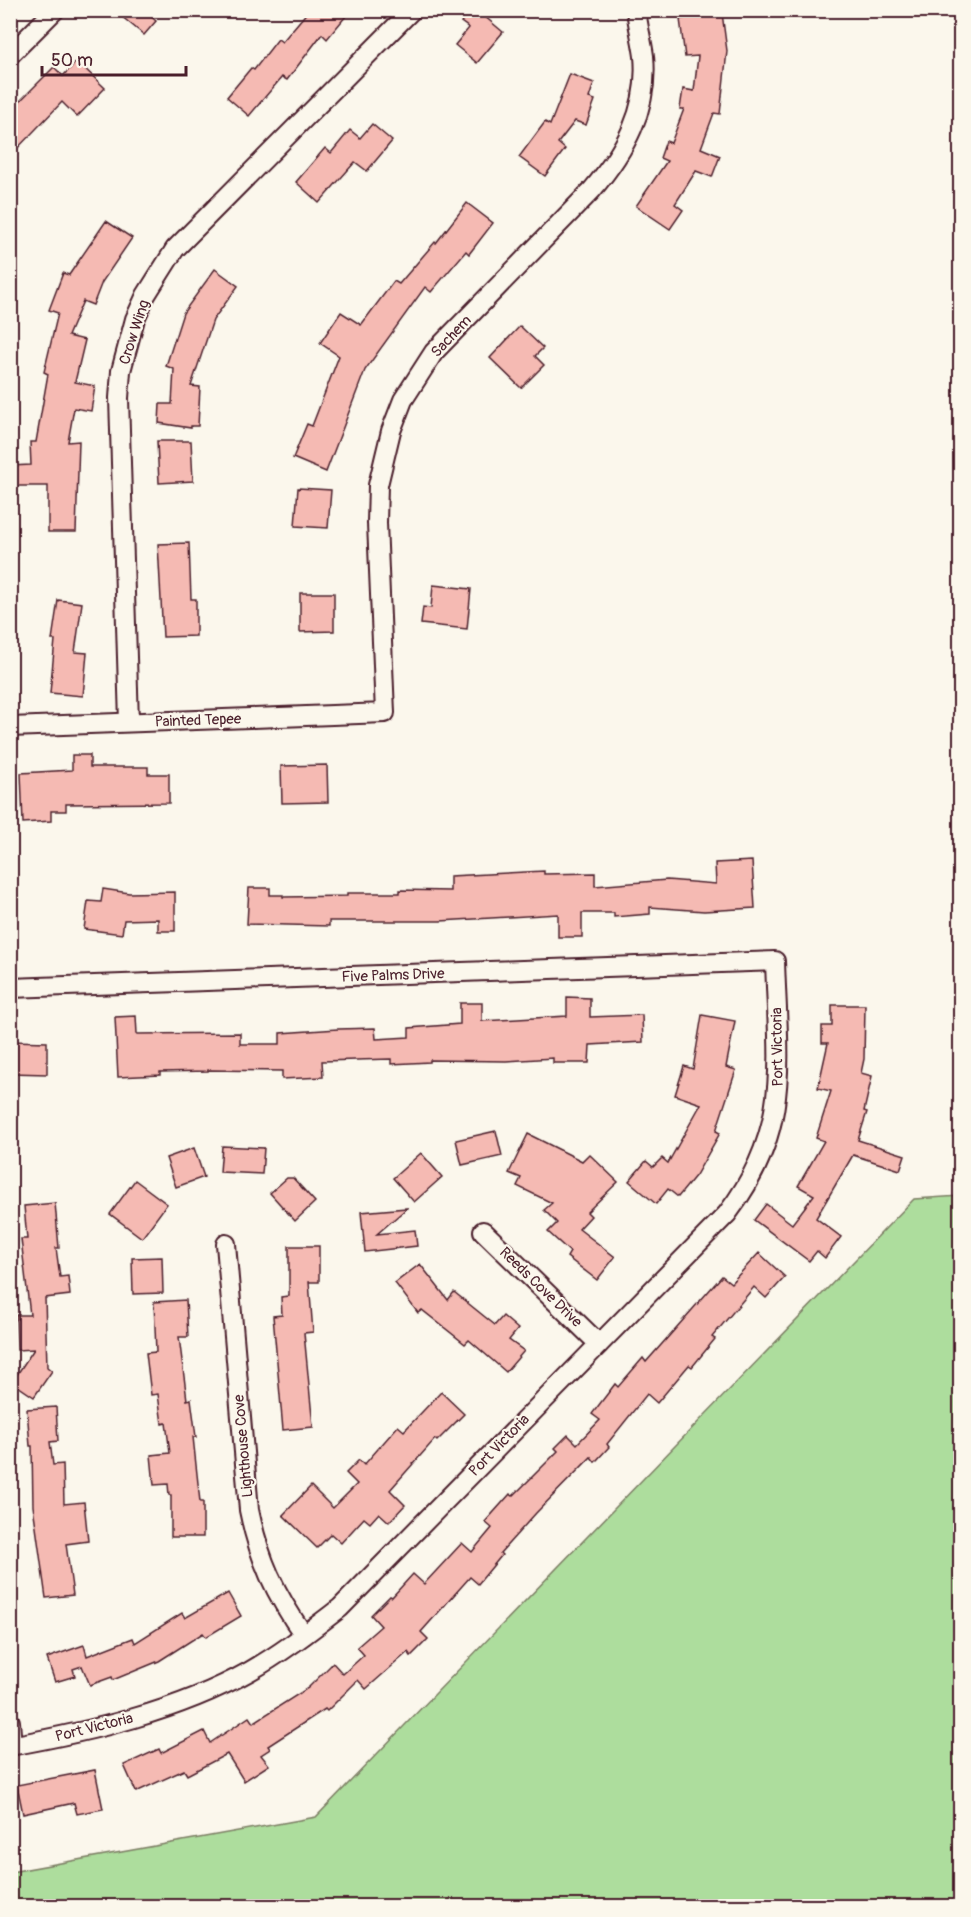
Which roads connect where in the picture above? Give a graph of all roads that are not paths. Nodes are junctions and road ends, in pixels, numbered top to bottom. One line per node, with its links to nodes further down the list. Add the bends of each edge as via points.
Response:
1 (55, 10): 4 (street)
2 (412, 10): 6 (street, Crow Wing, via 181,243 146,294 135,319 118,398)
3 (636, 10): 5 (street, Sachem, via 644,58 642,95 629,140 592,190 434,352 403,400 391,431 378,485 377,513)
4 (10, 55)
5 (385, 713): 6 (street, Painted Tepee)
6 (129, 722): 7 (street, Painted Tepee)
7 (10, 727)
8 (775, 961): 9 (street, Five Palms Drive); 12 (street, Port Victoria, via 778,1092 762,1157 727,1214)
9 (10, 988)
10 (483, 1231): 12 (street, Reeds Cove Drive)
11 (226, 1244): 13 (street, Lighthouse Cove, via 249,1510 272,1586)
12 (599, 1344): 13 (street, Port Victoria, via 340,1608)
13 (304, 1635): 15 (street, Port Victoria, via 250,1671 198,1696 78,1734)
14 (10, 1722): 15 (street)
15 (11, 1746)

